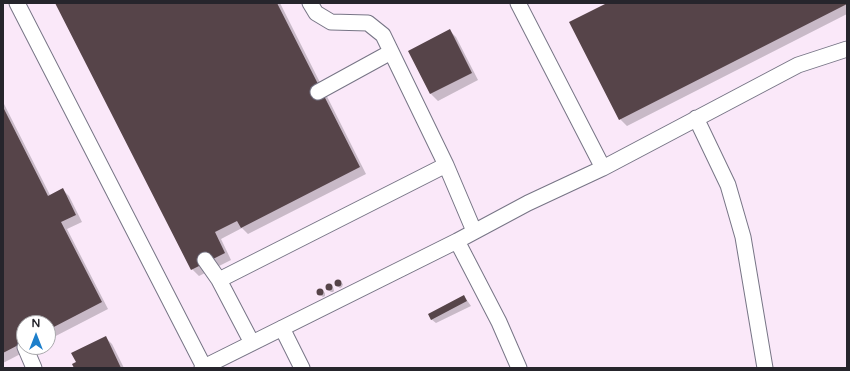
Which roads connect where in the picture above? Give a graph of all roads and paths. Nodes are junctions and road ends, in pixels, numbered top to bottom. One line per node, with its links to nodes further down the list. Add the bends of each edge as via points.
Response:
1 (17, 3): 18 (lane)
2 (310, 3): 5 (lane, via 316,13 331,22 368,23 383,35)
3 (518, 3): 9 (lane)
4 (847, 49): 7 (lane, via 798,65)
5 (391, 52): 6 (lane); 8 (lane)
6 (318, 92)
7 (696, 118): 9 (lane); 21 (lane, via 728,185 743,237)
8 (446, 165): 10 (lane); 13 (lane)
9 (603, 168): 10 (lane)
10 (474, 231): 11 (lane)
11 (457, 241): 14 (lane); 20 (lane, via 499,322)
12 (205, 260): 13 (lane)
13 (219, 280): 15 (lane)
14 (282, 328): 15 (lane); 19 (lane)
15 (252, 343): 18 (lane)
16 (28, 355): 17 (lane)
17 (34, 368)
18 (203, 368)
19 (302, 368)
20 (519, 368)
21 (765, 368)

